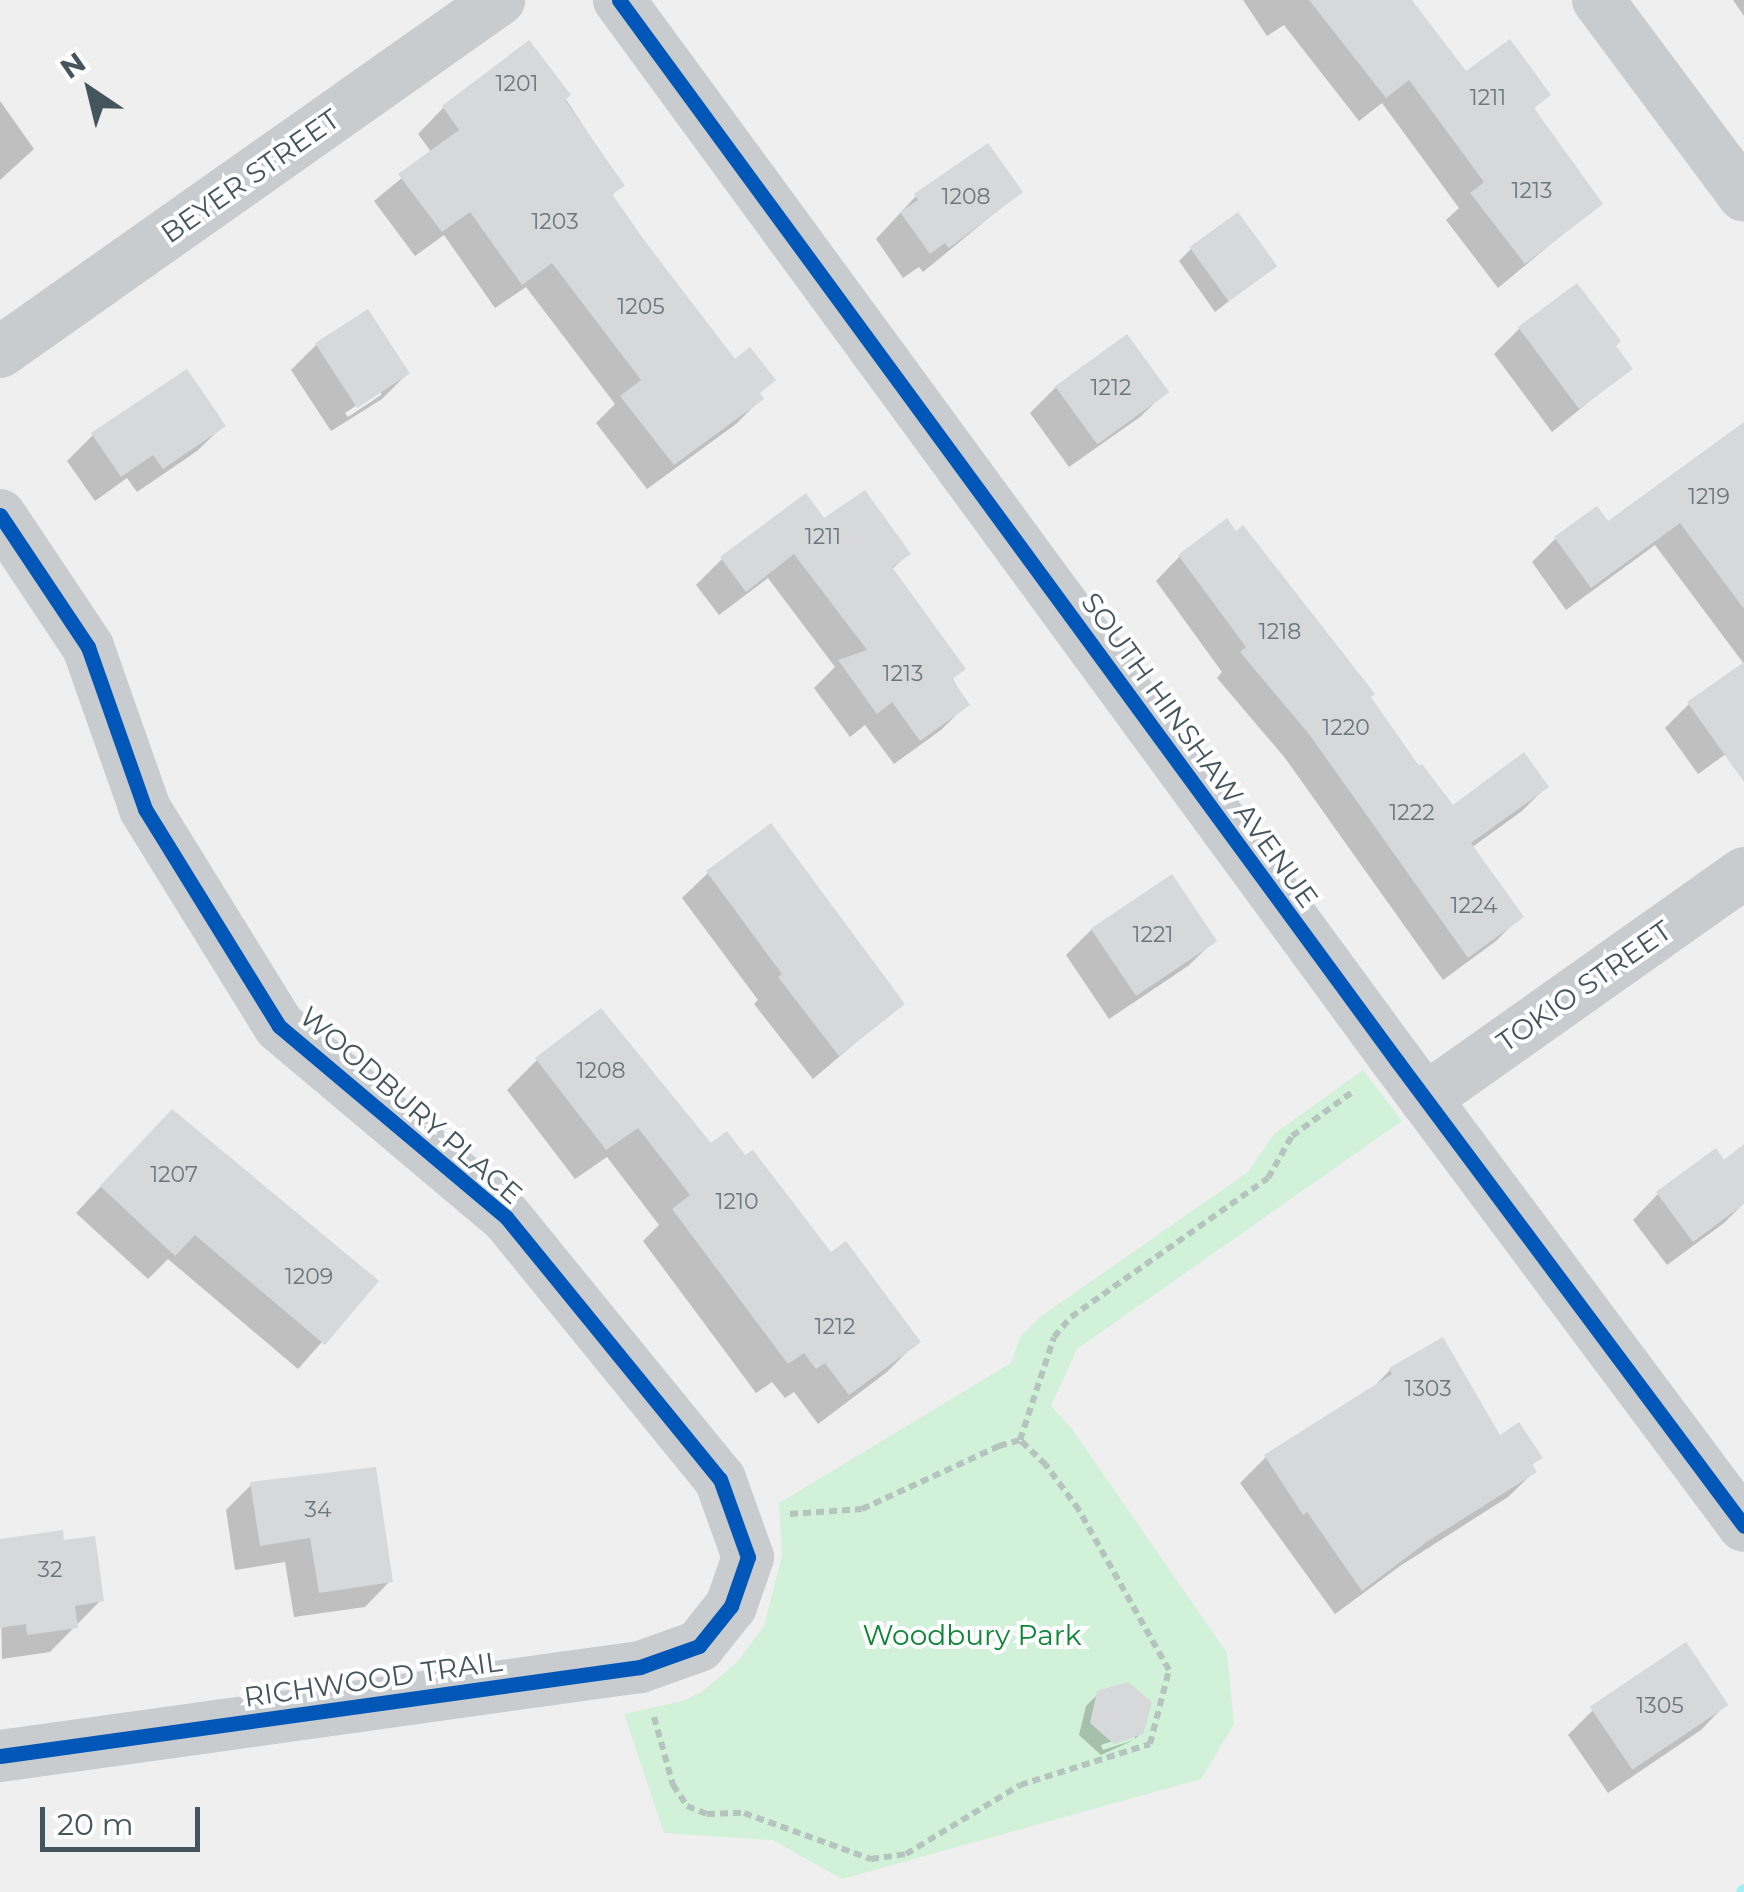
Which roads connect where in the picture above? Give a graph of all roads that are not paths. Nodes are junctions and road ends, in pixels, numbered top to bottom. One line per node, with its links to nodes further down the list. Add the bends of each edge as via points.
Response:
1 (499, 0): 5 (street, BEYER STREET)
2 (619, 0): 8 (street, SOUTH HINSHAW AVENUE)
3 (1598, 0): 4 (street)
4 (1744, 196)
5 (0, 352)
6 (0, 514): 10 (street, WOODBURY PLACE, via 88,648 145,810 279,1026 506,1217 720,1479 748,1557)
7 (1744, 873): 8 (street, TOKIO STREET)
8 (1411, 1080): 9 (street, SOUTH HINSHAW AVENUE)
9 (1744, 1526)
10 (731, 1606): 11 (street, RICHWOOD TRAIL, via 699,1646 640,1667)
11 (0, 1756)

